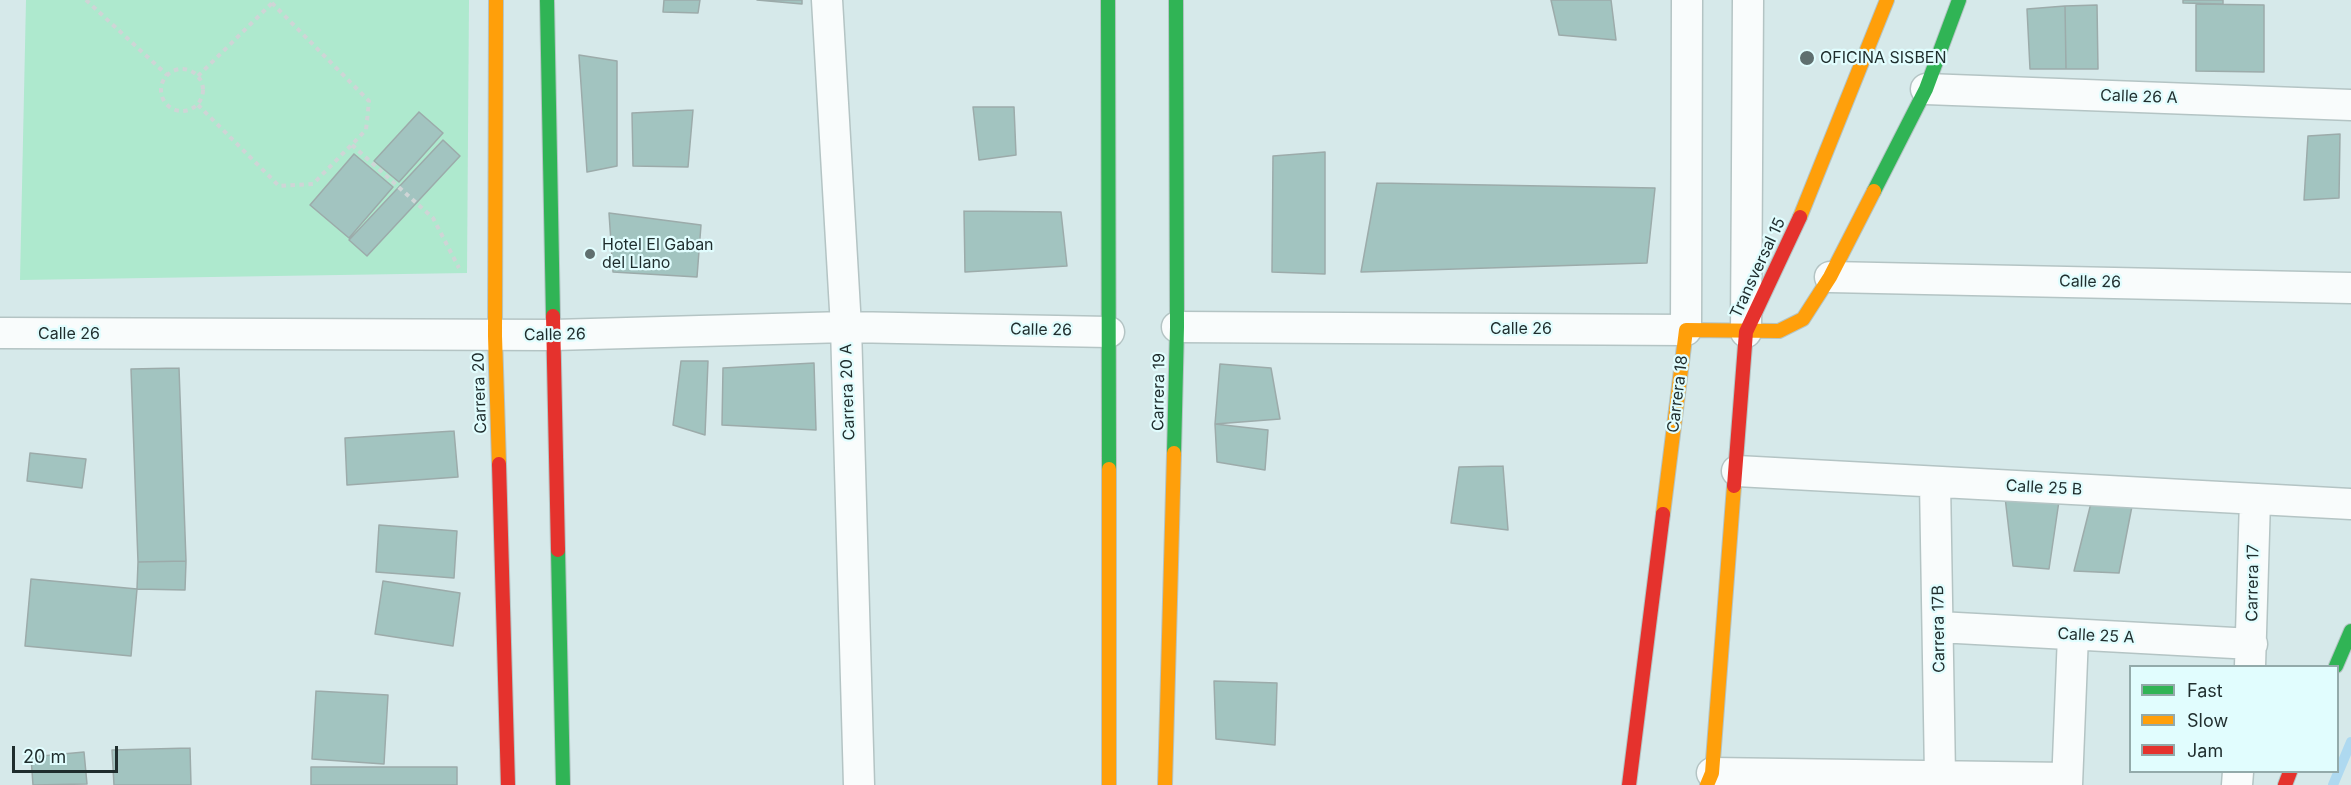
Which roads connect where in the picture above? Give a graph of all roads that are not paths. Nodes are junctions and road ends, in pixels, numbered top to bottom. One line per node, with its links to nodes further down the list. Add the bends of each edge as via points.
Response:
1 (496, 0): 21 (main road, Carrera 20)
2 (547, 0): 20 (main road)
3 (828, 0): 14 (street, Carrera 20 A)
4 (1108, 0): 17 (main road)
5 (1176, 0): 15 (main road, Carrera 19)
6 (1687, 0): 16 (street, Carrera 18)
7 (1748, 0): 18 (street)
8 (1887, 0): 18 (main road, Transversal 15, via 1810,196)
9 (1959, 0): 10 (main road, Transversal 15)
10 (1926, 89): 11 (street, Calle 26 A); 12 (main road, Transversal 15)
11 (2351, 105)
12 (1830, 277): 13 (street, Calle 26); 18 (main road, Transversal 15, via 1803,319 1779,331)
13 (2351, 288)
14 (846, 327): 17 (street, Calle 26); 20 (street, Calle 26); 36 (street, Carrera 20 A)
15 (1177, 327): 16 (street, Calle 26); 38 (main road, Carrera 19)
16 (1686, 330): 18 (main road); 39 (main road, Carrera 18)
17 (1110, 332): 37 (main road)
18 (1746, 332): 22 (main road)
19 (0, 333): 21 (street, Calle 26)
20 (554, 335): 21 (street, Calle 26); 35 (main road)
21 (495, 336): 34 (main road, Carrera 20)
22 (1737, 471): 23 (street, Calle 25 B); 32 (main road)
23 (1935, 482): 24 (street, Calle 25 B); 26 (street, Carrera 17B)
24 (2255, 500): 25 (street, Calle 25 B); 29 (street, Carrera 17)
25 (2351, 504)
26 (1939, 627): 28 (street, Calle 25 A); 31 (street, Carrera 17B)
27 (2351, 632): 30 (main road)
28 (2073, 635): 29 (street, Calle 25 A); 33 (street)
29 (2251, 655)
30 (2336, 665)
31 (1940, 776): 32 (street); 33 (street)
32 (1709, 779)
33 (2067, 782)
34 (508, 785)
35 (563, 785)
36 (859, 785)
37 (1109, 785)
38 (1166, 785)
39 (1629, 785)

